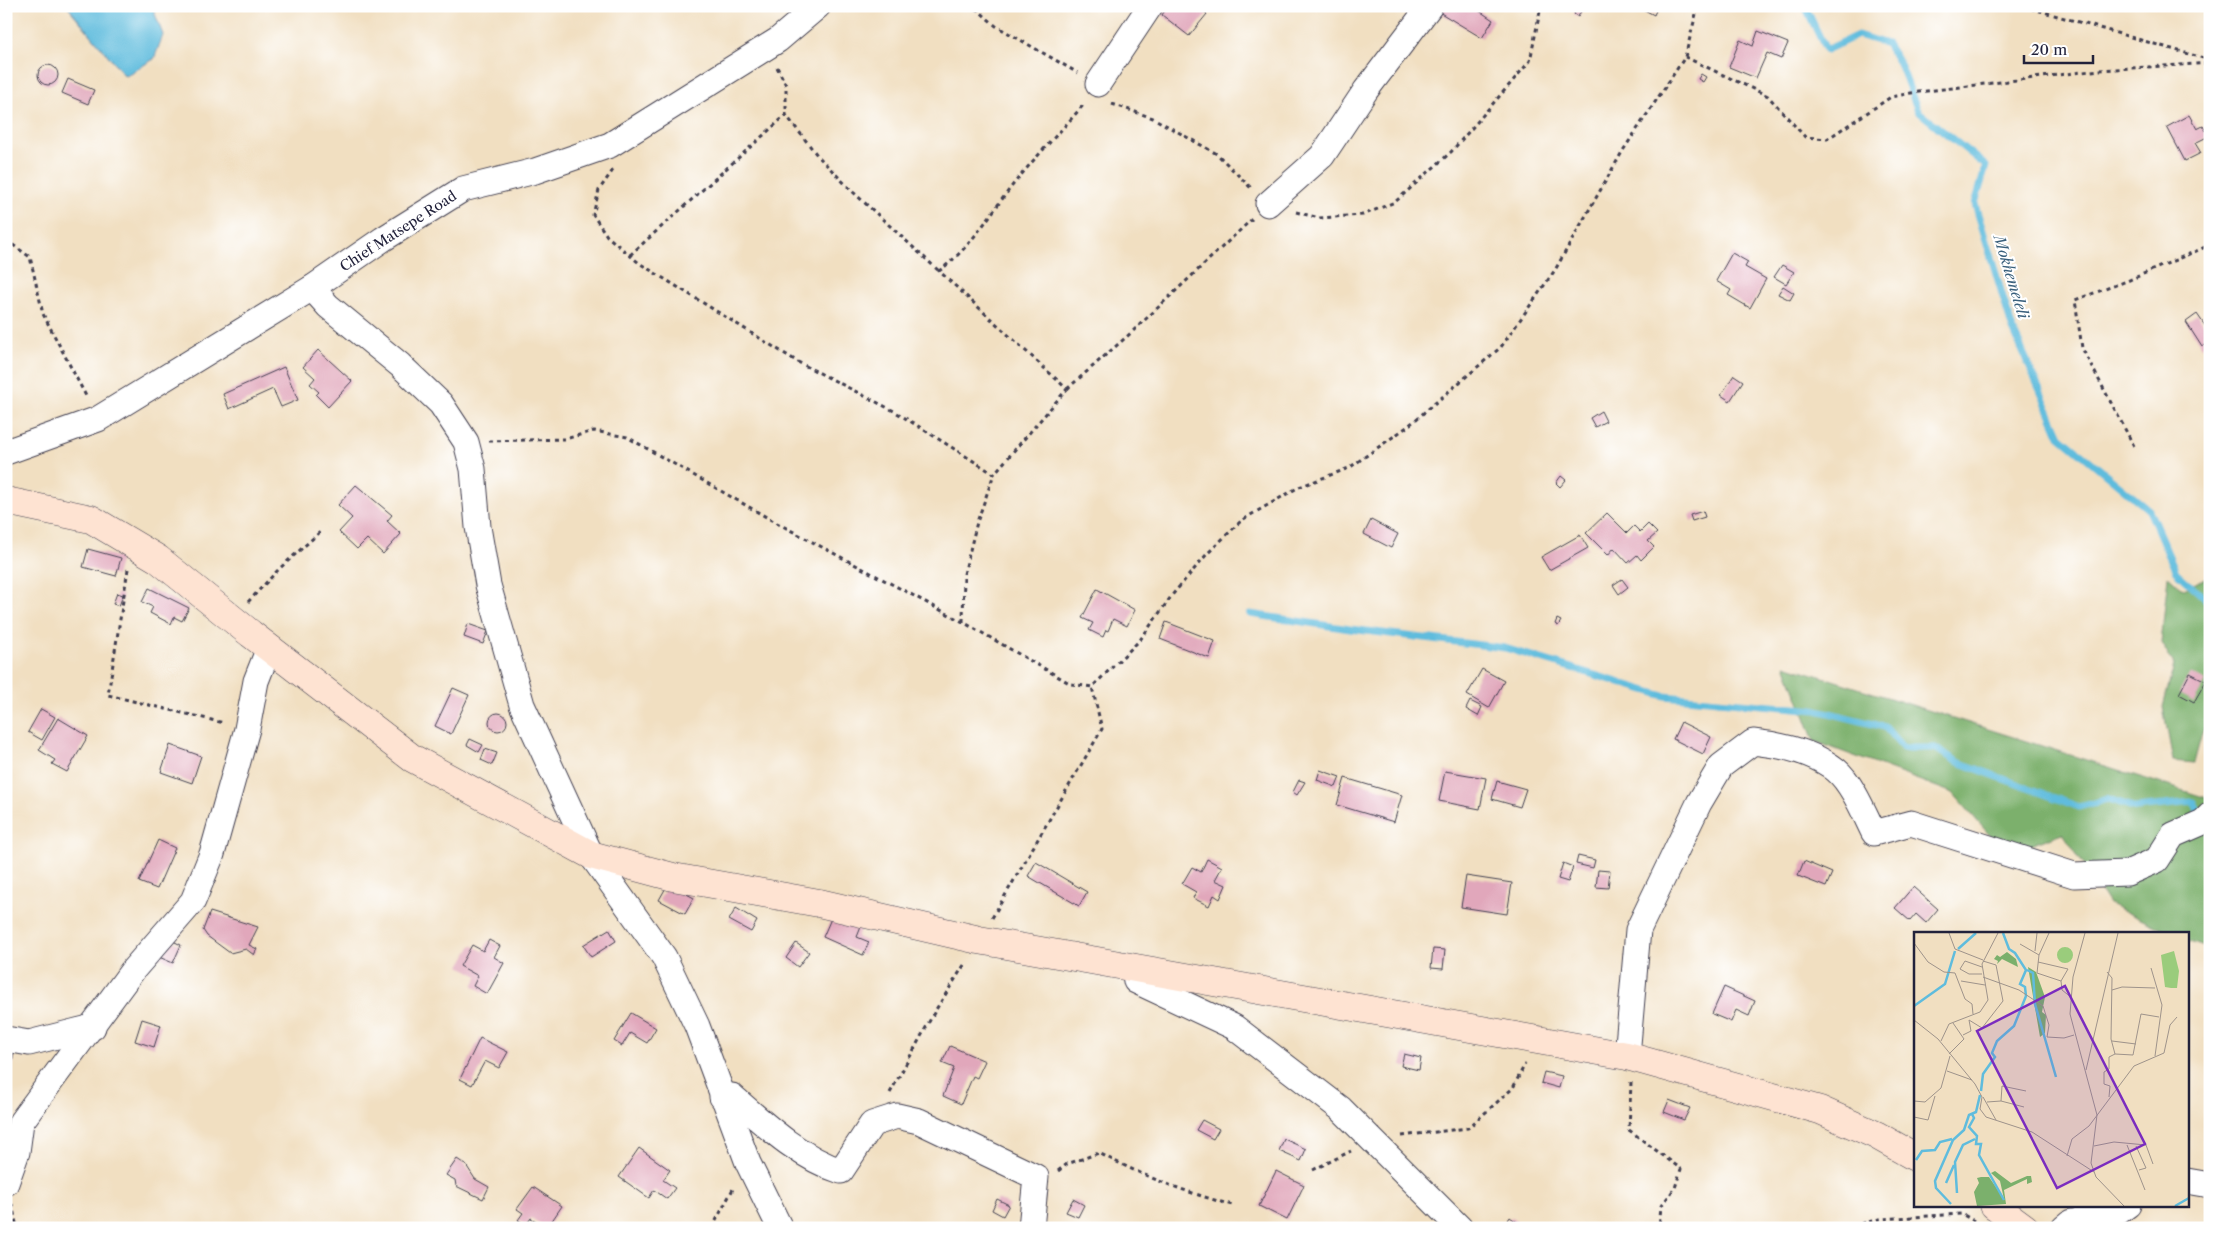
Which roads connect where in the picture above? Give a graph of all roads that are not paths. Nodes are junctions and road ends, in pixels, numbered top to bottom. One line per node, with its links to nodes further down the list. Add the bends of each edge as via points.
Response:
1 (818, 6): 6 (street, Chief Matsepe Road, via 778,40 610,146 534,171 463,188)
2 (1150, 6): 4 (street)
3 (1430, 6): 5 (street, via 1366,90 1322,156)
4 (1094, 90)
5 (1268, 204)
6 (312, 288): 7 (street, Chief Matsepe Road, via 98,419); 11 (street, via 328,306 400,365 441,404 466,442 473,469 488,585 522,705)
7 (6, 452)
8 (6, 501): 9 (street, via 91,519 158,559)
9 (269, 648): 11 (street, via 412,758); 13 (street, via 256,681 247,729 212,854 193,901 133,970)
10 (2210, 816): 15 (street, via 2173,835 2157,860 2127,873 2074,875 1911,823 1874,833 1855,795 1837,771 1778,744 1753,742 1721,766 1699,803 1638,930)
11 (591, 855): 12 (street, via 673,877 819,903 979,940); 16 (street, via 664,957 697,1026)
12 (1134, 968): 15 (street); 26 (street, via 1136,981 1234,1027 1341,1109)
13 (93, 1027): 14 (street, via 29,1043); 17 (street)
14 (6, 1039)
15 (1627, 1056): 18 (street, via 1820,1110)
16 (722, 1097): 24 (street, via 748,1162); 25 (street, via 732,1096 770,1129 824,1166 841,1171 872,1124 896,1116 919,1121 1036,1177)
17 (14, 1122): 20 (street, via 17,1152)
18 (1914, 1156)
19 (2188, 1181): 21 (street)
20 (6, 1183)
21 (2210, 1185)
22 (2127, 1206): 28 (street, via 2112,1216 2071,1222)
23 (1986, 1214): 27 (street)
24 (780, 1228)
25 (1031, 1228)
26 (1460, 1228)
27 (2025, 1228)
28 (2064, 1228)

